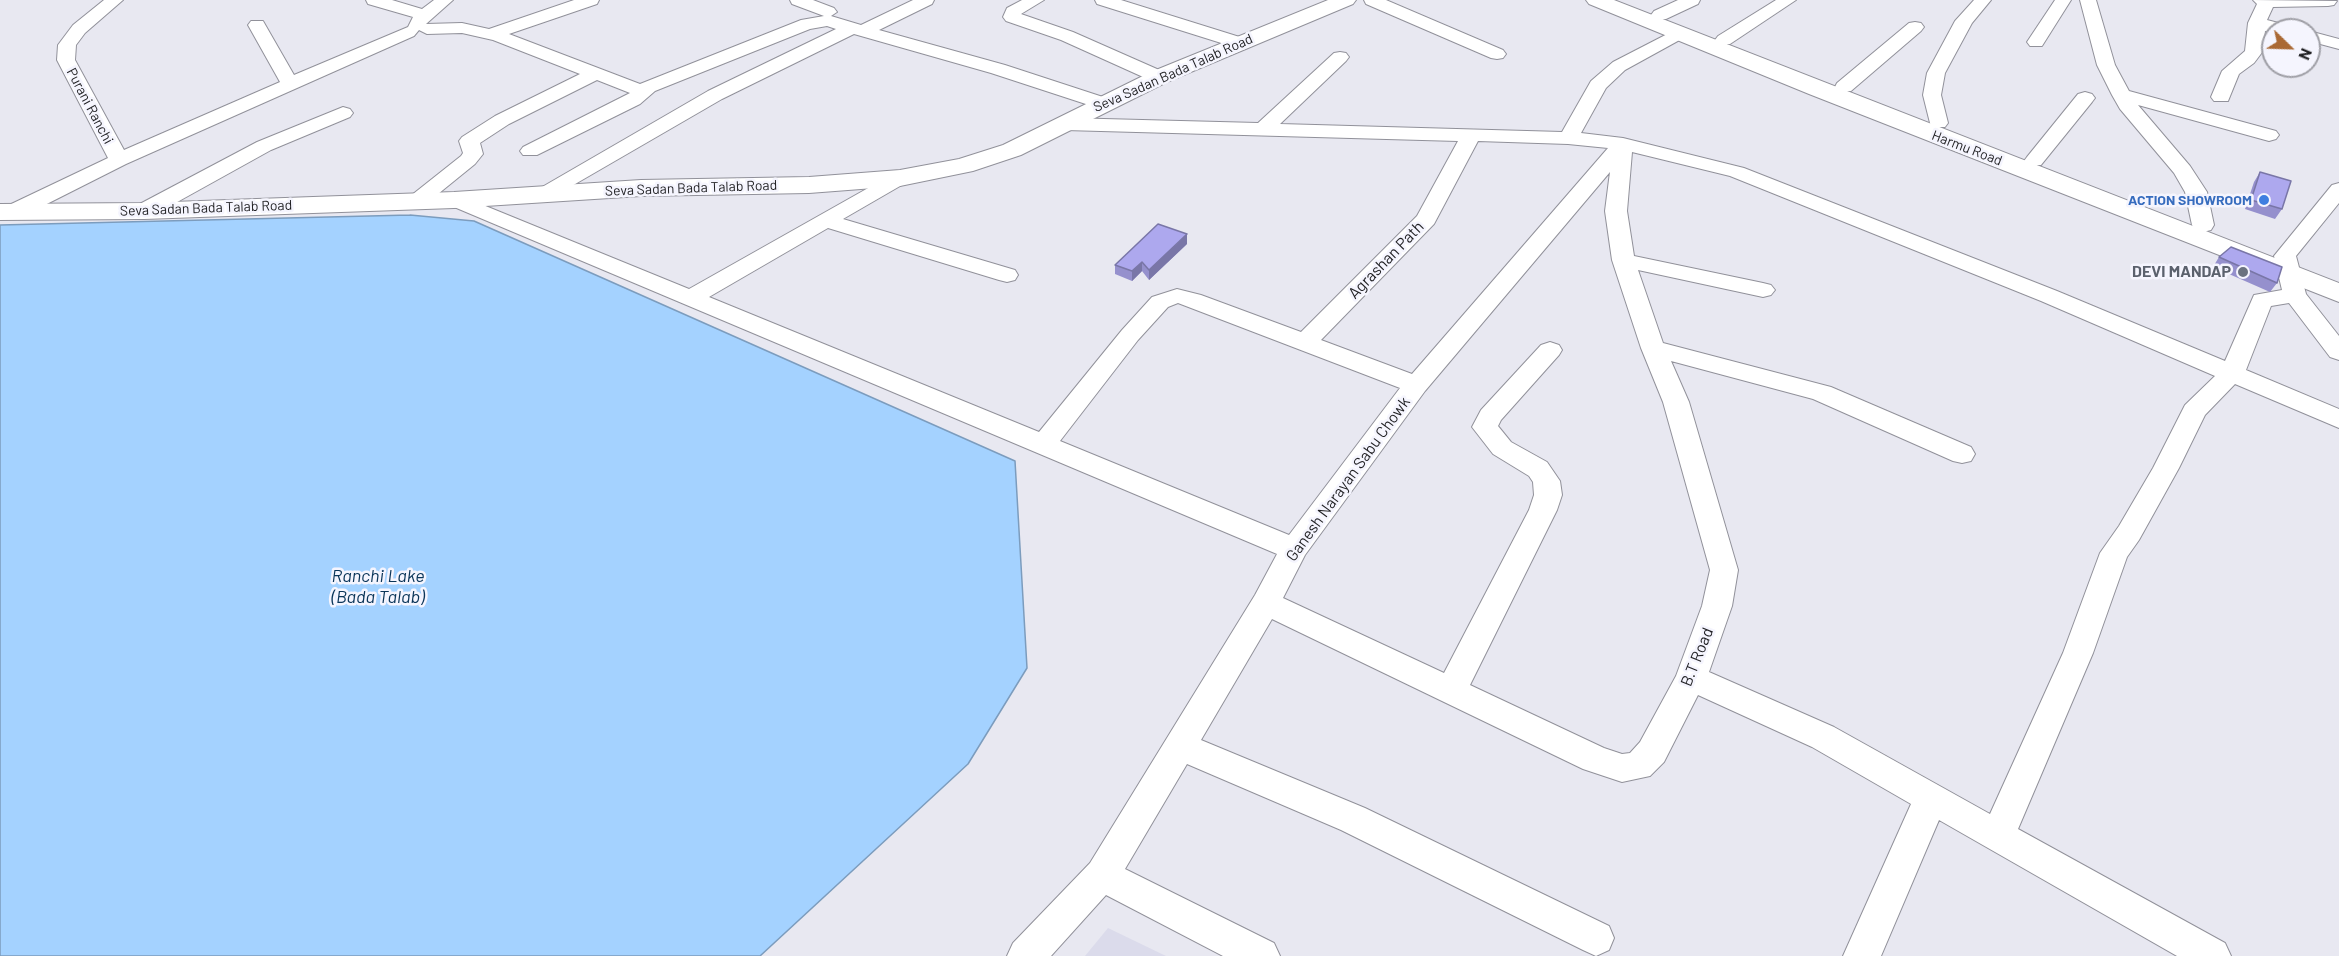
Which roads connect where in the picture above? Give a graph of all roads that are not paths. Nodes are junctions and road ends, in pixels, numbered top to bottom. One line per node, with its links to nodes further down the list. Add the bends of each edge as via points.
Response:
1 (115, 0): 55 (street, Purani Ranchi, via 80,29 67,45 66,60)
2 (374, 0): 25 (street)
3 (445, 0): 25 (street)
4 (591, 0): 29 (street)
5 (798, 0): 20 (street)
6 (926, 0): 27 (street)
7 (1036, 0): 38 (street, via 1013,12 1012,17 1067,36)
8 (1103, 0): 33 (street)
9 (1346, 0): 33 (main road, Seva Sadan Bada Talab Road)
10 (1372, 0): 35 (street)
11 (1596, 0): 28 (main road, Harmu Road)
12 (1624, 0): 21 (main road, Harmu Road)
13 (1692, 0): 21 (street)
14 (1788, 0): 31 (street)
15 (1983, 0): 47 (street, via 1965,21 1936,73 1932,95)
16 (2063, 0): 32 (street)
17 (2086, 0): 42 (street, via 2106,65)
18 (2264, 1): 19 (street); 22 (street)
19 (2331, 2)
20 (828, 12)
21 (1660, 15): 31 (main road, Harmu Road)
22 (2257, 23): 23 (street); 43 (street, via 2254,51 2231,71)
23 (2261, 24)
24 (256, 25): 39 (street)
25 (419, 25): 29 (street); 39 (street)
26 (1915, 27): 40 (street)
27 (859, 29): 41 (street, via 828,21 807,24); 45 (street); 59 (street, via 715,95)
28 (1679, 33): 52 (street, via 1620,66 1598,85); 68 (main road, Harmu Road)
29 (491, 34): 37 (street)
30 (2321, 39): 34 (street)
31 (1724, 40): 40 (main road, Harmu Road)
32 (2036, 42)
33 (1240, 43): 38 (main road, Seva Sadan Bada Talab Road)
34 (2339, 44)
35 (1497, 54)
36 (1340, 57): 49 (street)
37 (595, 74): 41 (street, via 639,90); 61 (street, via 468,141 473,154 468,160)
38 (1159, 77): 45 (main road, Seva Sadan Bada Talab Road)
39 (291, 84): 55 (street)
40 (1844, 87): 47 (main road, Harmu Road)
41 (648, 88): 54 (street, via 633,100)
42 (2121, 95): 51 (street); 65 (street, via 2183,170 2196,192)
43 (2221, 97)
44 (2085, 98): 56 (street)
45 (1102, 104): 48 (main road, Seva Sadan Bada Talab Road)
46 (343, 113): 62 (street, via 264,146)
47 (1938, 123): 56 (main road, Harmu Road)
48 (1065, 124): 49 (street); 57 (main road, Seva Sadan Bada Talab Road, via 1012,150 964,166)
49 (1263, 129): 50 (street)
50 (1471, 135): 52 (street); 73 (street, Agrashan Path, via 1426,219)
51 (2269, 135)
52 (1568, 138): 53 (street)
53 (1623, 144): 66 (street, B.T Road, via 1616,212); 77 (street, via 1737,172 2049,296); 78 (street, Ganesh Narayan Sabu Chowk)
54 (530, 151)
55 (119, 160): 63 (street)
56 (2034, 161): 65 (main road, Harmu Road)
57 (900, 178): 59 (main road, Seva Sadan Bada Talab Road); 64 (street)
58 (2339, 189): 68 (street)
59 (544, 194): 60 (main road, Seva Sadan Bada Talab Road)
60 (454, 201): 61 (main road, Seva Sadan Bada Talab Road); 72 (street)
61 (414, 202): 62 (main road, Seva Sadan Bada Talab Road)
62 (144, 211): 63 (main road, Seva Sadan Bada Talab Road)
63 (7, 212)
64 (826, 220): 67 (street); 72 (street)
65 (2203, 225): 68 (main road, Harmu Road)
66 (1623, 260): 70 (street); 74 (street, B.T Road)
67 (1007, 275)
68 (2290, 276): 69 (main road, Harmu Road); 71 (main road, Harmu Road); 76 (street); 77 (street, via 2262,300)
69 (2339, 276)
70 (1763, 290)
71 (2339, 293)
72 (690, 298): 80 (street)
73 (1304, 343): 78 (street); 80 (street, via 1193,300 1177,296 1160,302)
74 (1653, 348): 81 (street, via 1822,393); 84 (street, B.T Road, via 1676,402 1724,570 1717,606)
75 (1550, 350): 85 (street, via 1490,416 1485,427 1502,448 1538,469 1546,480 1548,495)
76 (2339, 352)
77 (2232, 374): 79 (street); 88 (street, via 2194,411 2166,468 2114,553 2079,653)
78 (1416, 385): 82 (street, Ganesh Narayan Sabu Chowk)
79 (2339, 419)
80 (1043, 445): 82 (street)
81 (1962, 454)
82 (1294, 549): 83 (street, Ganesh Narayan Sabu Chowk)
83 (1266, 603): 85 (street, B.T Road); 86 (street, Ganesh Narayan Sabu Chowk)
84 (1691, 678): 85 (street, B.T Road, via 1652,752 1638,766 1622,768); 87 (street, via 1823,737)
85 (1451, 691)
86 (1179, 746): 89 (street, Ganesh Narayan Sabu Chowk); 90 (street, via 1353,819)
87 (1931, 798): 88 (street); 93 (street)
88 (1998, 835): 94 (street)
89 (1102, 875): 91 (street, Ganesh Narayan Sabu Chowk); 92 (street)
90 (1596, 938)
91 (1026, 956)
92 (1261, 956)
93 (1863, 956)
94 (2211, 956)

